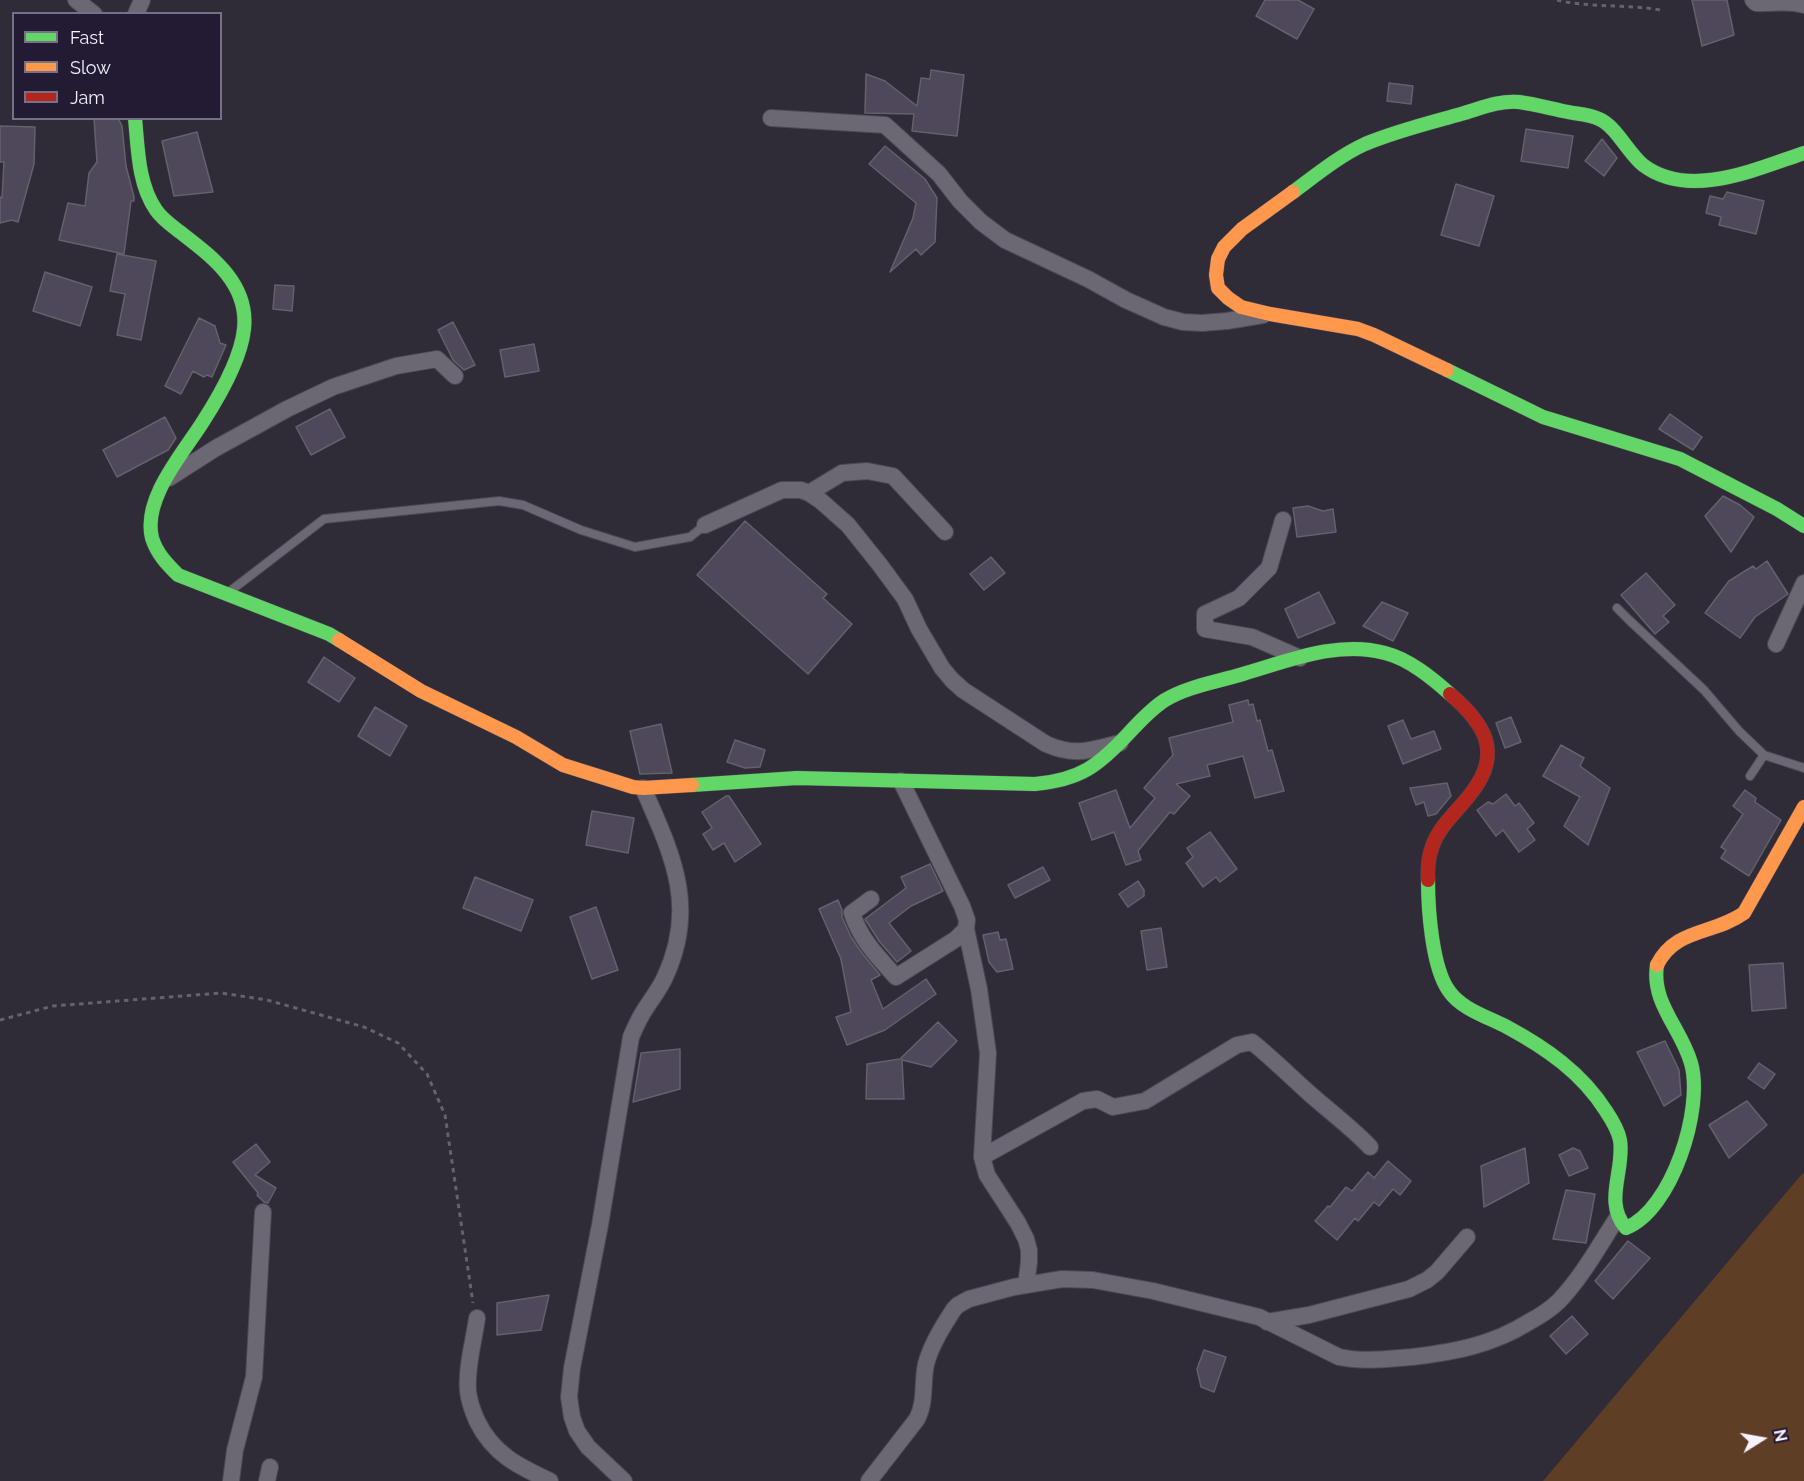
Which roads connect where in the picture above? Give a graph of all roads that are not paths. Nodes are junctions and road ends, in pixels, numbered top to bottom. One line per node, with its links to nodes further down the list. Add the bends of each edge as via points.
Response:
1 (76, 0): 4 (street)
2 (1754, 0): 3 (street)
3 (1804, 5)
4 (91, 12)
5 (771, 118): 8 (street, via 885,125 939,174 981,222 1005,240 1164,317 1202,322)
6 (135, 120): 10 (street, via 144,183 155,209 229,274 245,314 234,360 222,387)
7 (1804, 153): 8 (street, via 1742,173 1689,182 1647,168 1600,118 1518,102 1499,103 1413,127 1334,162 1242,229 1224,247 1215,276 1218,288 1241,307)
8 (1270, 314): 14 (street, via 1374,334 1543,417 1680,459)
9 (455, 376): 10 (street, via 437,359 396,366 333,387 216,448)
10 (166, 480): 17 (street, via 152,508 150,523 159,556 178,575)
11 (809, 493): 13 (street, via 782,490); 15 (street, via 842,474 867,471 893,476); 21 (street, via 848,525 905,599 942,668 963,690 1059,750 1080,752)
12 (1283, 520): 20 (street, via 1269,568 1239,598 1205,614 1205,629 1252,637)
13 (705, 525): 17 (lane, via 690,537 635,547 581,530 523,505 499,501 324,519)
14 (1804, 526)
15 (945, 532)
16 (1804, 583): 19 (street)
17 (226, 594): 26 (street, via 329,634 421,691 516,737 563,765)
18 (1617, 608): 22 (lane, via 1704,690)
19 (1776, 644)
20 (1300, 658): 21 (street, via 1174,695); 33 (street, via 1334,650 1373,651 1396,657 1461,703 1484,733 1489,749 1482,779 1440,831 1427,866 1438,963 1444,984 1455,999 1547,1051 1587,1086 1611,1120 1620,1142)
21 (1120, 743): 25 (street, via 1088,770 1054,782)
22 (1764, 755): 23 (lane); 24 (lane)
23 (1804, 768)
24 (1750, 776)
25 (901, 781): 26 (street, via 797,778); 29 (street, via 962,906)
26 (643, 788): 40 (street, via 673,861 680,895 680,921 675,952 665,978 631,1037 569,1396 572,1417 588,1447)
27 (1804, 807): 33 (street, via 1744,913 1724,925 1677,940 1662,953 1655,975 1656,988 1691,1065 1692,1118 1686,1142 1657,1203 1632,1227 1623,1227)
28 (871, 899): 29 (street, via 852,913 857,930 896,977)
29 (966, 929): 31 (street, via 988,1053)
30 (1370, 1146): 31 (street, via 1252,1042 1237,1045 1146,1101 1113,1107 1097,1100 1083,1101)
31 (982, 1157): 35 (street, via 987,1175 1026,1239)
32 (263, 1212): 38 (street, via 254,1377)
33 (1617, 1218): 37 (street, via 1558,1302 1513,1332 1493,1340 1452,1352 1351,1360)
34 (1467, 1237): 37 (street, via 1437,1272 1409,1289)
35 (1026, 1285): 37 (street, via 1062,1279 1093,1280 1153,1291); 41 (street, via 969,1299 954,1310 926,1362 920,1413)
36 (477, 1318): 39 (street, via 468,1391 483,1434 519,1467)
37 (1267, 1322)
38 (231, 1481)
39 (549, 1481)
40 (624, 1481)
41 (870, 1481)

